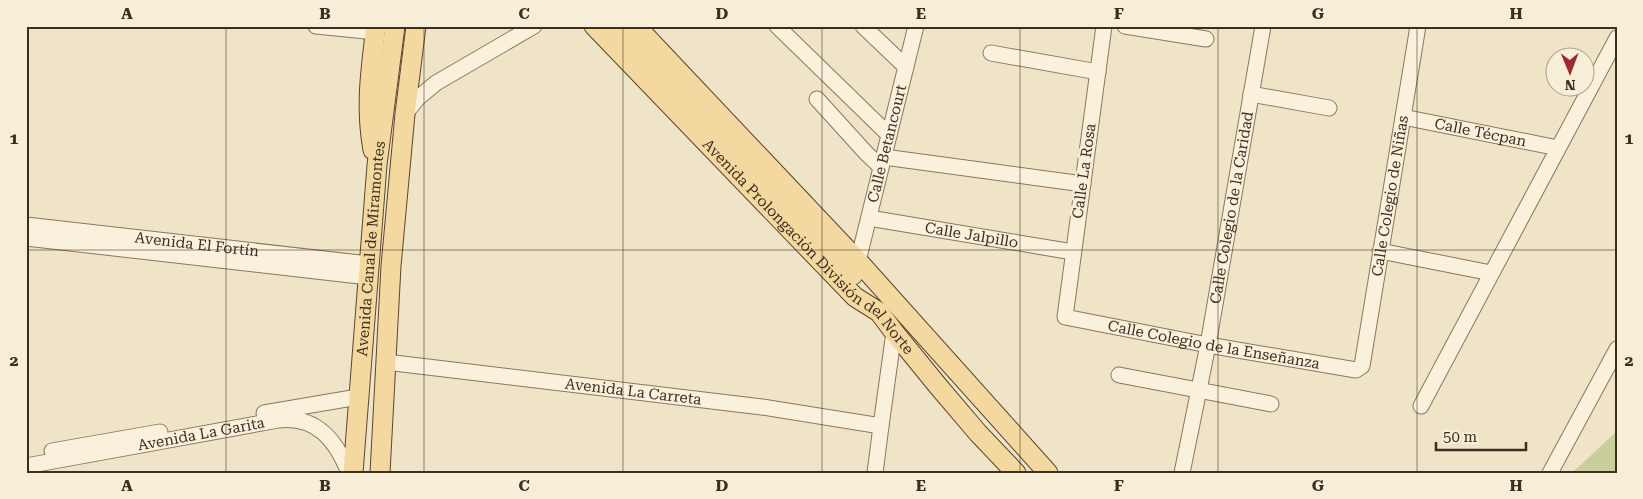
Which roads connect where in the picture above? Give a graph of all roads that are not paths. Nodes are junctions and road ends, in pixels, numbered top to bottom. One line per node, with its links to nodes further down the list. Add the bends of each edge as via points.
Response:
1 (316, 26): 15 (street)
2 (395, 26): 29 (main road, Avenida Canal de Miramontes)
3 (416, 26): 24 (main road, Avenida Canal de Miramontes)
4 (534, 26): 24 (street, via 436,83)
5 (594, 26): 39 (main road, Avenida Prolongación División del Norte, via 855,297)
6 (616, 26): 39 (main road, via 866,288)
7 (636, 26): 36 (main road, Avenida Prolongación División del Norte)
8 (777, 26): 26 (street)
9 (863, 26): 19 (street)
10 (916, 26): 19 (street, Calle Betancourt)
11 (1104, 26): 20 (street, Calle La Rosa)
12 (1125, 26): 17 (street)
13 (1263, 26): 21 (street, Calle Colegio de la Caridad)
14 (1418, 26): 25 (street, Calle Colegio de Niñas)
15 (376, 29): 29 (main road, via 368,103)
16 (1617, 38): 27 (street)
17 (1206, 39)
18 (991, 53): 20 (street)
19 (906, 67): 26 (street, Calle Betancourt)
20 (1098, 72): 30 (street, Calle La Rosa)
21 (1251, 94): 23 (street); 42 (street, Calle Colegio de la Caridad)
22 (817, 99): 28 (street, via 867,154)
23 (1329, 108)
24 (405, 114): 44 (main road, Avenida Canal de Miramontes)
25 (1403, 116): 27 (street, Calle Técpan); 34 (street, Calle Colegio de Niñas)
26 (890, 134): 28 (street, Calle Betancourt)
27 (1558, 148): 38 (street)
28 (883, 162): 30 (street); 31 (street, Calle Betancourt)
29 (377, 166): 37 (main road, Avenida Canal de Miramontes)
30 (1083, 184): 35 (street, Calle La Rosa)
31 (868, 218): 35 (street, Calle Jalpillo); 36 (street, Calle Betancourt)
32 (26, 225): 37 (street, Avenida El Fortín)
33 (26, 238): 37 (street, Avenida El Fortín)
34 (1380, 251): 38 (street); 45 (street, Calle Colegio de Niñas)
35 (1073, 252): 40 (street, Calle La Rosa)
36 (858, 261): 51 (main road, Avenida Prolongación División del Norte)
37 (368, 271): 48 (main road, Avenida Canal de Miramontes)
38 (1491, 273): 50 (street)
39 (878, 312): 41 (main road, Avenida Prolongación División del Norte)
40 (1064, 317): 42 (street, Calle Colegio de la Enseñanza)
41 (894, 332): 52 (street); 53 (main road, Avenida Prolongación División del Norte)
42 (1208, 345): 45 (street, Calle Colegio de la Enseñanza, via 1349,370); 47 (street, Calle Colegio de la Caridad)
43 (1617, 349): 62 (street)
44 (386, 362): 52 (street, Avenida La Carreta, via 762,407); 57 (main road, Avenida Canal de Miramontes)
45 (1362, 366)
46 (1119, 375): 47 (street)
47 (1199, 390): 49 (street); 61 (street, Calle Colegio de la Caridad)
48 (358, 397): 54 (street, Avenida La Garita); 56 (main road, Avenida Canal de Miramontes)
49 (1271, 404)
50 (1421, 406)
51 (1004, 424): 53 (main road, via 998,423); 60 (main road, Avenida Prolongación División del Norte)
52 (881, 426): 58 (street)
53 (983, 438): 59 (main road, Avenida Prolongación División del Norte)
54 (26, 456)
55 (26, 466): 56 (street, Avenida La Garita, via 296,419 313,425 330,438)
56 (351, 473)
57 (380, 473)
58 (875, 473)
59 (1016, 473)
60 (1048, 473)
61 (1182, 473)
62 (1550, 473)

